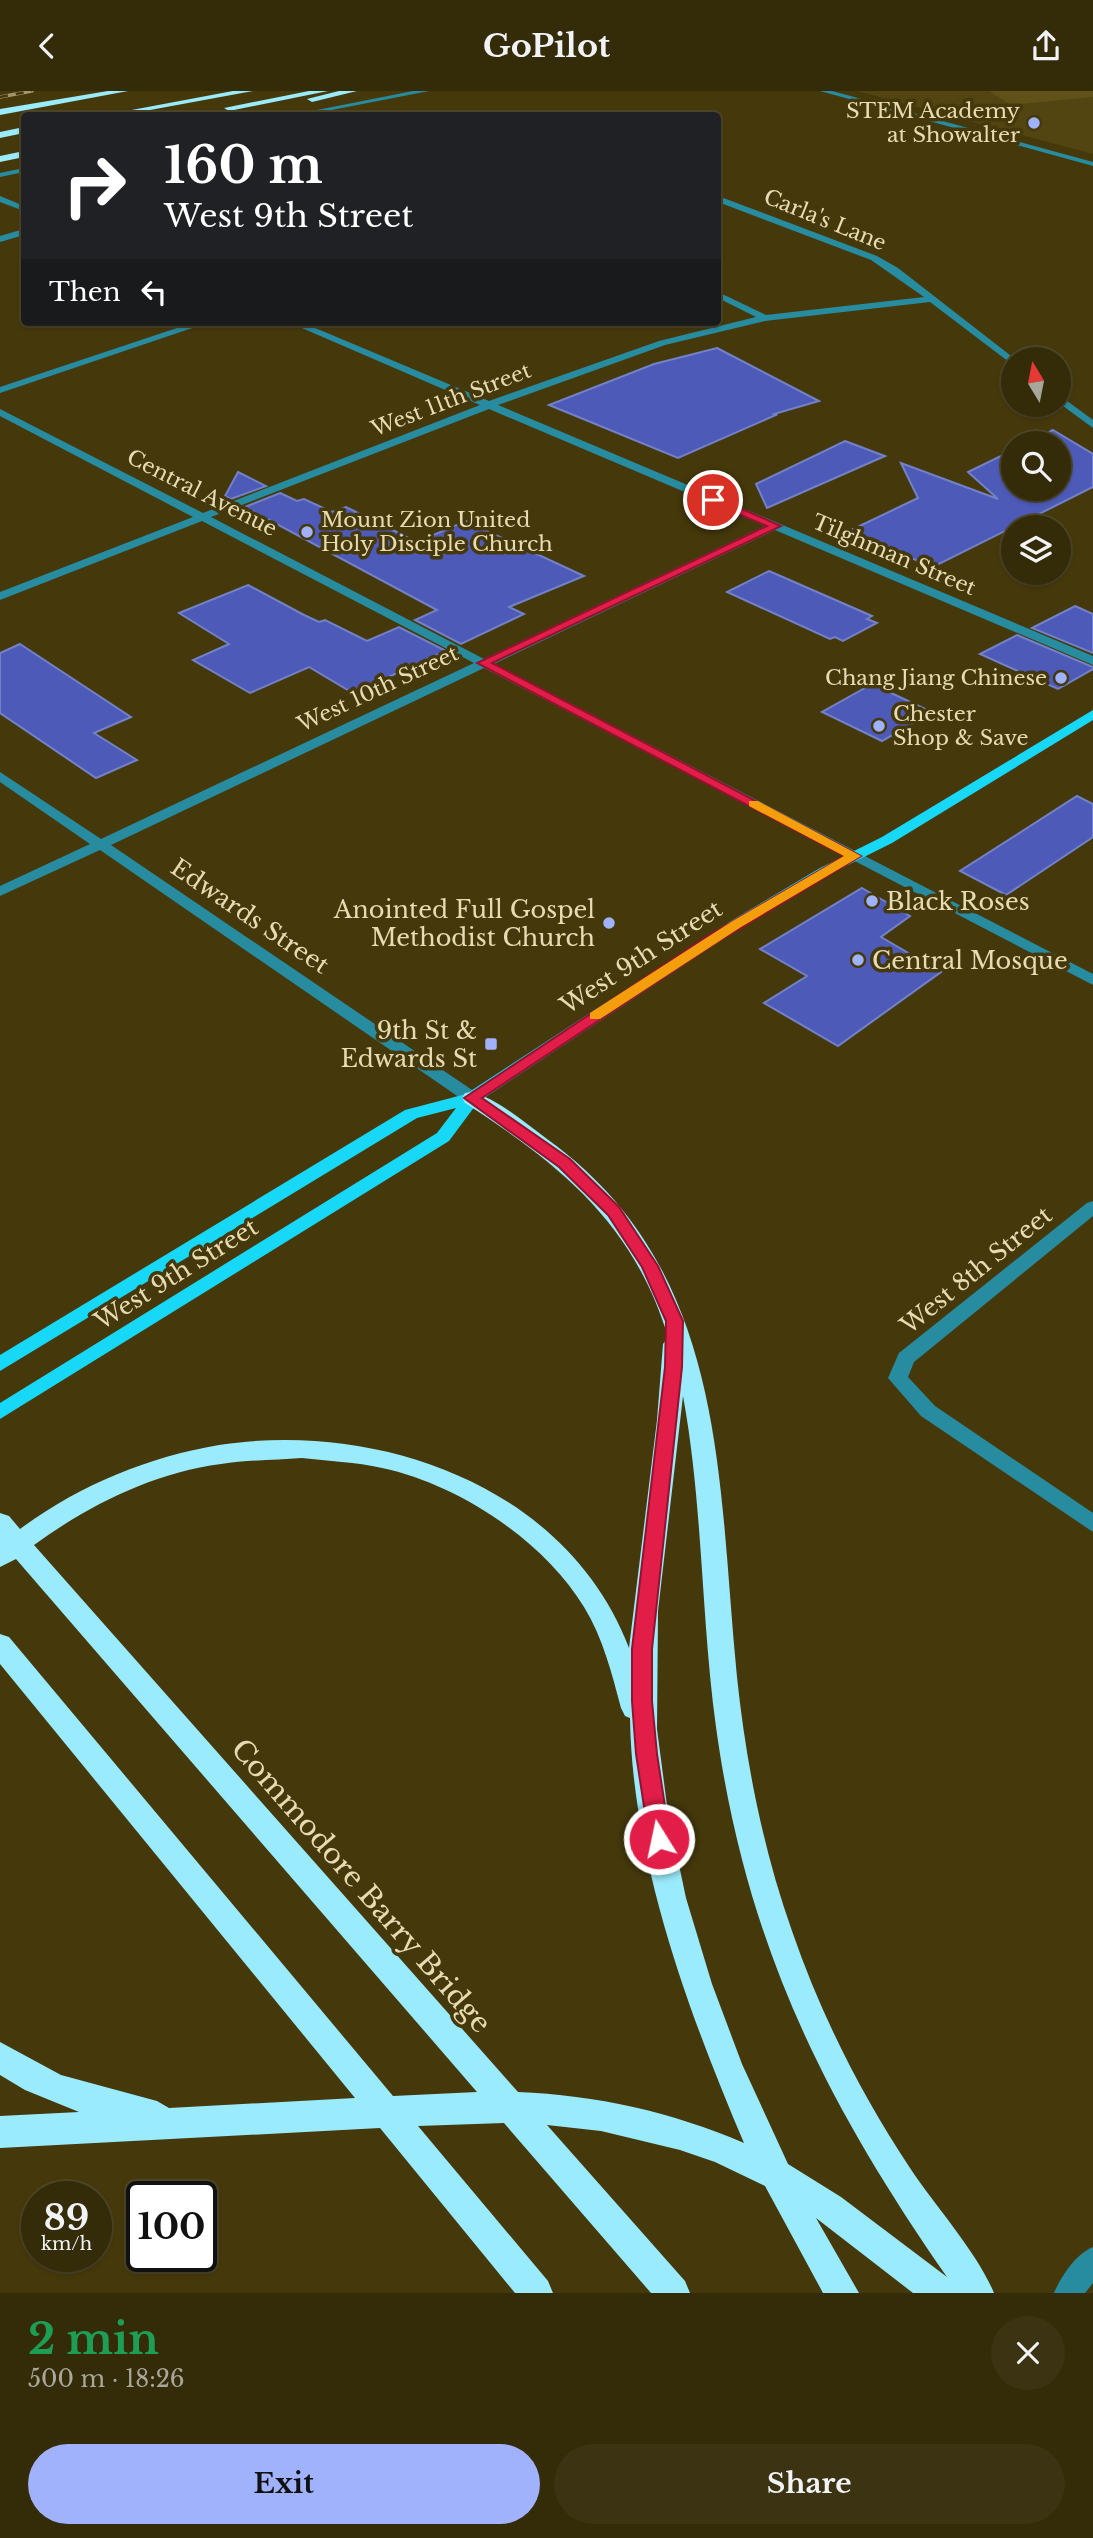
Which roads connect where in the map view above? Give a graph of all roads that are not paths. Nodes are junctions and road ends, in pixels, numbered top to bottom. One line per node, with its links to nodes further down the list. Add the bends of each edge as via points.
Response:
1 (124, 91): 7 (highway)
2 (249, 91): 8 (highway)
3 (324, 91): 9 (highway)
4 (353, 91): 10 (highway)
5 (425, 91): 11 (street)
6 (824, 91): 18 (street)
7 (0, 111)
8 (127, 112)
9 (225, 112)
10 (226, 112)
11 (312, 112)
12 (21, 131): 13 (highway)
13 (0, 135)
14 (21, 146): 15 (highway)
15 (0, 150)
16 (21, 155): 17 (highway)
17 (0, 159)
18 (1093, 164)
19 (21, 171): 20 (street)
20 (0, 175)
21 (0, 199): 23 (street)
22 (721, 200): 27 (street, Carla's Lane, via 854,248 895,270)
23 (21, 208)
24 (21, 233): 25 (street)
25 (0, 239)
26 (721, 297): 28 (street)
27 (933, 299): 28 (street, West 11th Street); 31 (street, Carla's Lane)
28 (765, 319): 33 (street, West 11th Street, via 662,343)
29 (193, 326): 32 (street)
30 (302, 326): 33 (street, Tilghman Street)
31 (1001, 353)
32 (0, 390)
33 (489, 405): 37 (street, West 11th Street); 38 (street, Tilghman Street)
34 (1071, 408): 36 (street)
35 (0, 412): 37 (street, Central Avenue)
36 (1093, 425)
37 (202, 517): 39 (street, West 11th Street); 41 (street, Central Avenue)
38 (775, 526): 40 (street, Tilghman Street); 41 (street, West 10th Street)
39 (0, 596)
40 (1093, 661)
41 (483, 663): 44 (street, West 10th Street); 45 (street, Central Avenue)
42 (1093, 714): 45 (main road, West 9th Street)
43 (0, 776): 44 (street, Edwards Street)
44 (99, 844): 46 (street, West 10th Street); 48 (street, Edwards Street)
45 (854, 856): 47 (street, Central Avenue); 48 (main road, West 9th Street, via 711,940)
46 (0, 892)
47 (1093, 980)
48 (472, 1098): 50 (highway, via 565,1163 614,1211 649,1266); 51 (main road, West 9th Street, via 411,1114); 52 (main road, West 9th Street, via 443,1137)
49 (1093, 1207): 54 (street, West 8th Street, via 906,1358 898,1378 928,1411)
50 (674, 1321): 57 (highway, via 674,1367 642,1649); 66 (highway, via 699,1424 725,1689 742,1800 777,1927 804,2000 855,2106)
51 (0, 1364)
52 (0, 1412)
53 (0, 1523): 63 (highway, Commodore Barry Bridge)
54 (1093, 1524)
55 (0, 1557): 57 (highway, via 81,1501 143,1475 207,1457 295,1448 338,1451 421,1468 496,1504 529,1527 584,1586 606,1621 621,1659)
56 (0, 1645): 62 (highway)
57 (646, 1754): 64 (highway, via 669,1886 716,2037 789,2199)
58 (0, 2057): 59 (highway, via 50,2086 100,2104)
59 (186, 2123): 60 (highway); 65 (highway, via 519,2107 637,2122 740,2155 792,2183)
60 (0, 2133)
61 (1093, 2261): 67 (street)
62 (536, 2293)
63 (673, 2293)
64 (842, 2293)
65 (940, 2293)
66 (977, 2293)
67 (1068, 2293)

